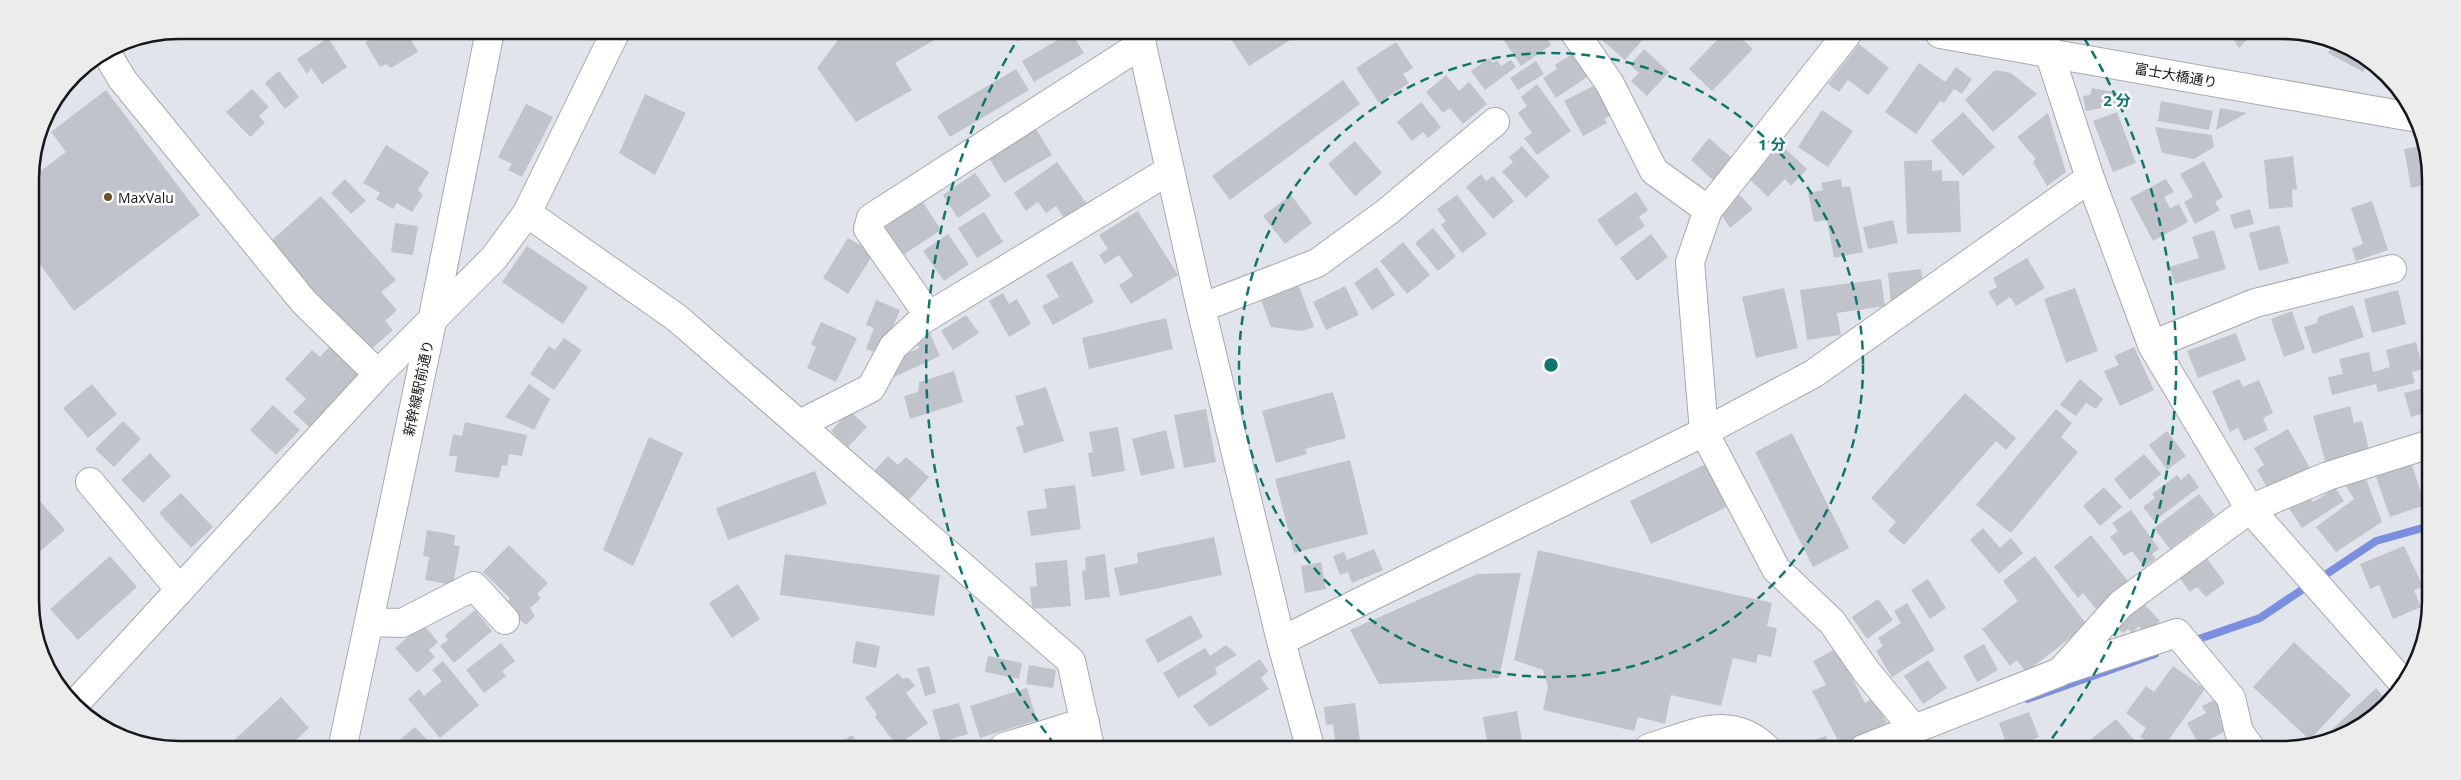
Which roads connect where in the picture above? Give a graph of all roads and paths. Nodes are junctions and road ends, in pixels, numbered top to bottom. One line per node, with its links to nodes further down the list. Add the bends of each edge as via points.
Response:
1 (488, 39): 19 (street, 新幹線駅前通り)
2 (612, 39): 15 (street)
3 (1139, 39): 18 (street, via 871,218 868,229)
4 (1140, 39): 12 (street)
5 (1580, 39): 14 (street, via 1610,84 1654,171)
6 (1843, 39): 14 (street)
7 (1994, 39): 8 (street, 富士大橋通り)
8 (2047, 44): 10 (street, 富士大橋通り); 13 (street)
9 (109, 57): 21 (street, via 122,79 304,302)
10 (2407, 116)
11 (1495, 122): 17 (street, via 1387,212 1317,263)
12 (1170, 170): 17 (street); 18 (street)
13 (2090, 178): 20 (street); 23 (street, via 1814,374)
14 (1708, 210): 23 (street, via 1690,262)
15 (527, 213): 19 (street, via 494,258); 22 (street, via 677,318)
16 (2392, 269): 20 (street, via 2255,304)
17 (1200, 308): 30 (street)
18 (929, 316): 22 (street, via 893,347 870,388)
19 (433, 317): 21 (street); 29 (street, 新幹線駅前通り)
20 (2152, 345): 26 (street)
21 (378, 374): 27 (street)
22 (800, 424): 35 (street, via 1071,661)
23 (1704, 432): 30 (street); 34 (street, via 1776,569 1832,622 1866,671)
24 (2422, 447): 26 (street, via 2328,476)
25 (90, 482): 27 (street)
26 (2250, 509): 31 (street, via 2121,604); 32 (street)
27 (180, 590): 33 (street)
28 (505, 620): 29 (street, via 474,586 402,623)
29 (369, 622): 36 (street, 新幹線駅前通り)
30 (1281, 641): 38 (street)
31 (2060, 672): 34 (street); 42 (street, via 2177,633 2231,698 2239,732)
32 (2399, 678)
33 (79, 699)
34 (1913, 728): 41 (street)
35 (1088, 734): 37 (street)
36 (344, 741)
37 (1043, 741)
38 (1308, 741)
39 (1672, 741): 40 (street, via 1728,728 1748,733)
40 (1758, 741)
41 (1882, 741)
42 (2246, 741)

